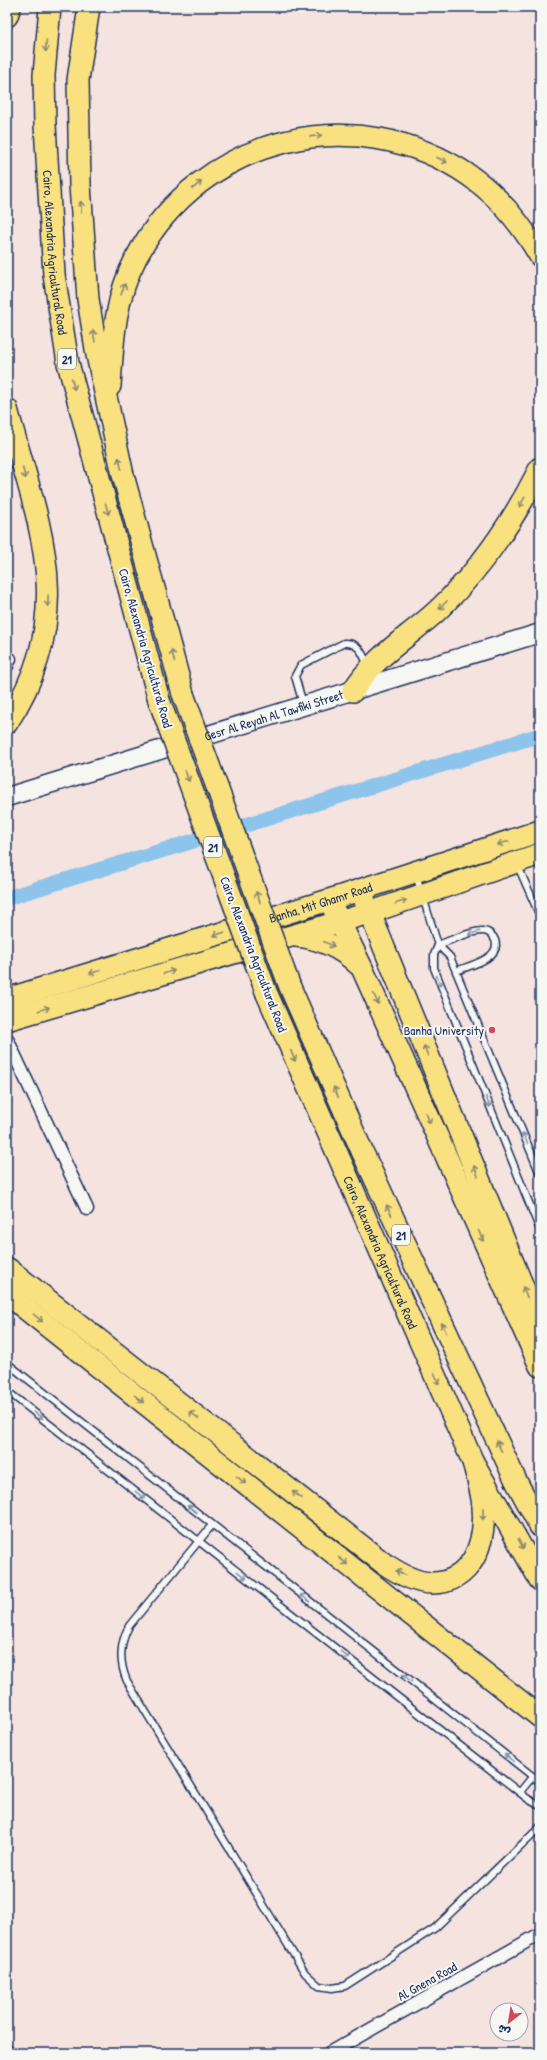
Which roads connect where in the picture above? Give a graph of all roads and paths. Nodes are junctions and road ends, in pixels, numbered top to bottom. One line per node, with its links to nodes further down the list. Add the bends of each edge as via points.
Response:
1 (10, 7): 4 (highway)
2 (50, 7): 41 (highway, Cairo, Alexandria Agricultural Road / 21, one-way to 41, bridge, via 44,75 48,198 54,275 68,363 159,700 267,994)
3 (89, 7): 7 (highway, Cairo, Alexandria Agricultural Road / 21, one-way to 3, via 88,299 80,192 78,80)
4 (7, 16)
5 (540, 256): 7 (highway, one-way to 5, via 115,319 136,258 160,222 187,193 219,169 254,151 298,139 335,135 366,136 410,146 451,164 488,191 518,223)
6 (7, 409): 13 (highway, one-way to 13, via 43,544 48,587 46,630 41,651 26,691)
7 (108, 411): 42 (highway, Cairo, Alexandria Agricultural Road / 21, one-way to 7, bridge, via 362,1151 290,987 183,694)
8 (540, 468): 10 (highway, one-way to 10, via 513,518 477,568)
9 (540, 633): 10 (main road)
10 (372, 676): 11 (highway); 12 (lane, via 359,648 348,642 344,643 302,666 295,676)
11 (353, 691): 12 (main road, Gesr Al Reyah Al Tawfiki Street)
12 (304, 706): 14 (main road, Gesr Al Reyah Al Tawfiki Street)
13 (7, 723)
14 (7, 798)
15 (540, 831): 18 (highway, Banha, Mit Ghamr Road, one-way to 18)
16 (540, 854): 17 (highway, Banha, Mit Ghamr Road)
17 (516, 862): 20 (highway, Banha, Mit Ghamr Road); 23 (lane)
18 (416, 872): 19 (highway, Banha, Mit Ghamr Road); 20 (lane)
19 (360, 890): 21 (highway, Banha, Mit Ghamr Road); 22 (highway)
20 (423, 895): 22 (highway, Banha, Mit Ghamr Road, one-way to 20); 26 (lane)
21 (329, 900): 24 (highway); 29 (highway, Banha, Mit Ghamr Road, one-way to 29)
22 (369, 913): 24 (highway, Banha, Mit Ghamr Road); 37 (highway, one-way to 22)
23 (540, 916)
24 (340, 922): 25 (highway, Banha, Mit Ghamr Road); 27 (highway)
25 (291, 936): 27 (highway, one-way to 27, via 323,941 346,954); 30 (highway, Banha, Mit Ghamr Road, one-way to 25)
26 (438, 945): 28 (lane, via 447,952); 28 (lane, one-way to 26, via 488,958 494,953 495,939 490,933 483,931); 34 (lane, one-way to 34, via 434,956 434,968)
27 (362, 968): 39 (highway, one-way to 39)
28 (456, 971): 32 (lane, one-way to 28)
29 (7, 998)
30 (7, 1020)
31 (7, 1038): 33 (street)
32 (540, 1174)
33 (87, 1209)
34 (540, 1230)
35 (7, 1268): 41 (highway, one-way to 35, via 483,1506 483,1531 474,1559 466,1571 450,1579 432,1583 401,1574 382,1562)
36 (7, 1294): 48 (highway, one-way to 48)
37 (540, 1328)
38 (7, 1363): 44 (lane, one-way to 38)
39 (540, 1366)
40 (7, 1391): 46 (lane, one-way to 46)
41 (473, 1462): 47 (highway, Cairo, Alexandria Agricultural Road / 21, one-way to 47)
42 (516, 1481): 43 (highway, via 524,1488); 45 (highway, Cairo, Alexandria Agricultural Road / 21)
43 (540, 1494)
44 (212, 1525): 46 (lane); 49 (lane, one-way to 44)
45 (540, 1526)
46 (199, 1541): 51 (lane, one-way to 51); 53 (lane, via 130,1626 122,1645 123,1672 305,1973 314,1982 326,1988 345,1986 427,1934)
47 (540, 1580)
48 (540, 1718)
49 (533, 1776): 50 (lane); 51 (lane)
50 (540, 1782)
51 (520, 1792): 52 (lane)
52 (540, 1806)
53 (540, 1827)
54 (540, 1934): 55 (street, Al Gnena Road)
55 (328, 2053)

